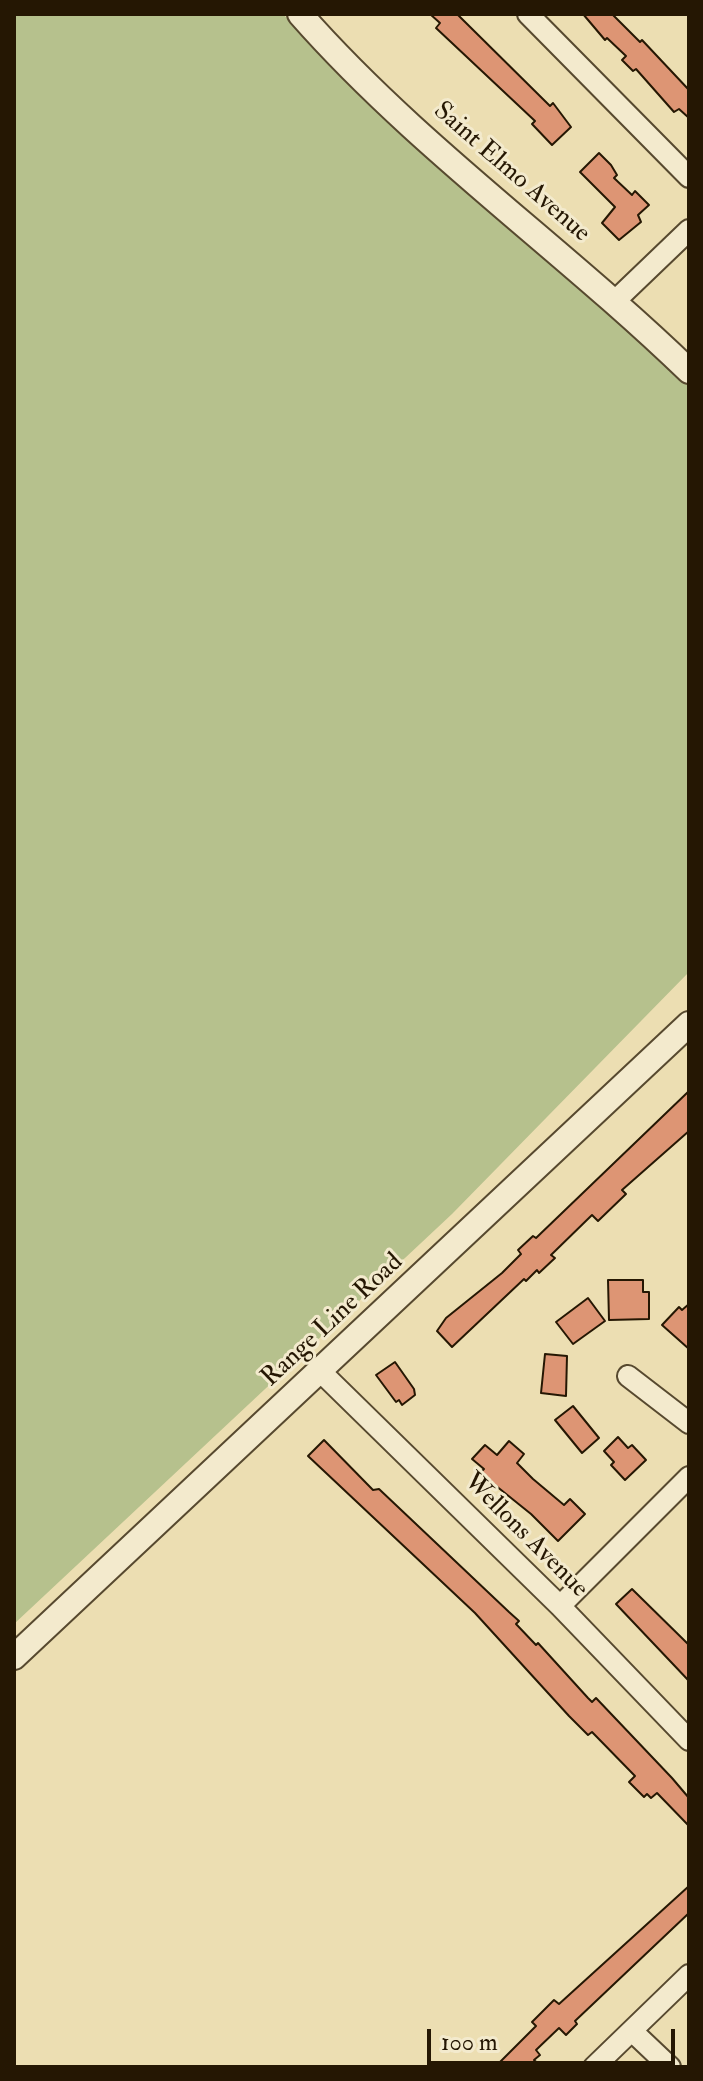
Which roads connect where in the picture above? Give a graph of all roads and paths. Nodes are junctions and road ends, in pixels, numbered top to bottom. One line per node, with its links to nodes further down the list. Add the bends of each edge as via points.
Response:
1 (300, 14): 5 (street, Saint Elmo Avenue, via 343,63)
2 (528, 14): 3 (street)
3 (689, 177)
4 (689, 230): 5 (street)
5 (616, 300): 6 (street, Saint Elmo Avenue)
6 (689, 371)
7 (689, 1024): 8 (street, Range Line Road)
8 (321, 1372): 12 (street, Wellons Avenue); 13 (street, Range Line Road)
9 (628, 1376): 10 (street)
10 (689, 1423)
11 (689, 1477): 12 (street)
12 (560, 1606): 14 (street, Wellons Avenue)
13 (14, 1657)
14 (689, 1740)
15 (689, 1975): 16 (street)
16 (632, 2031): 17 (street); 18 (street)
17 (594, 2067)
18 (670, 2067)

